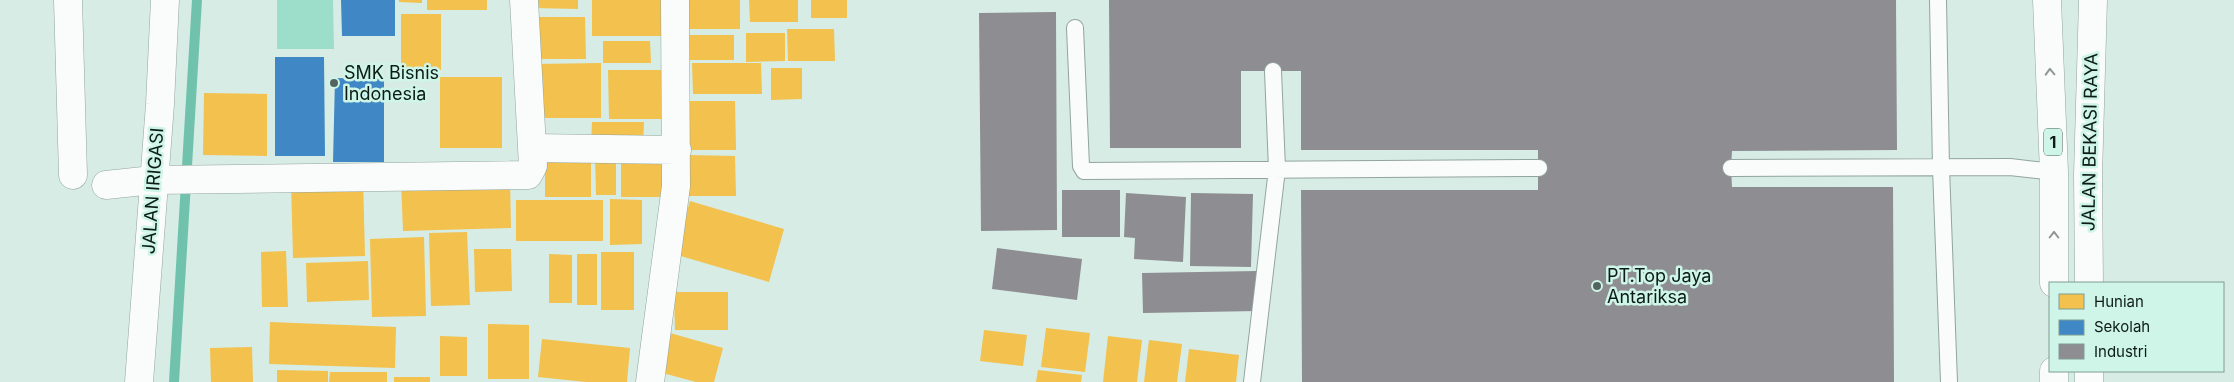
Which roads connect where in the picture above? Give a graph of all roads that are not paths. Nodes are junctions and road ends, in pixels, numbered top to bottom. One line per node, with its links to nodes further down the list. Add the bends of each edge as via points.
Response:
1 (68, 0): 17 (main road)
2 (165, 0): 19 (main road, JALAN IRIGASI)
3 (524, 0): 10 (main road)
4 (674, 0): 11 (main road)
5 (1938, 0): 14 (lane)
6 (2047, 0): 16 (main road, JALAN BEKASI RAYA / 1, one-way to 6)
7 (2093, 0): 18 (main road, JALAN BEKASI RAYA)
8 (1075, 28): 15 (lane, via 1081,166 1084,170)
9 (1273, 71): 15 (lane)
10 (533, 148): 11 (main road); 19 (main road, via 533,166 528,175)
11 (676, 150): 24 (main road, via 676,186)
12 (1539, 168): 15 (lane)
13 (1731, 168): 14 (lane)
14 (1941, 168): 16 (lane, via 2010,167); 26 (lane)
15 (1277, 169): 25 (lane)
16 (2054, 172): 18 (main road); 21 (main road, JALAN BEKASI RAYA / 1, one-way to 16)
17 (73, 175)
18 (2088, 175): 22 (main road, JALAN BEKASI RAYA)
19 (164, 181): 20 (main road); 23 (main road, JALAN IRIGASI)
20 (106, 185)
21 (2054, 282)
22 (2089, 282)
23 (139, 382)
24 (650, 382)
25 (1252, 382)
26 (1949, 382)

